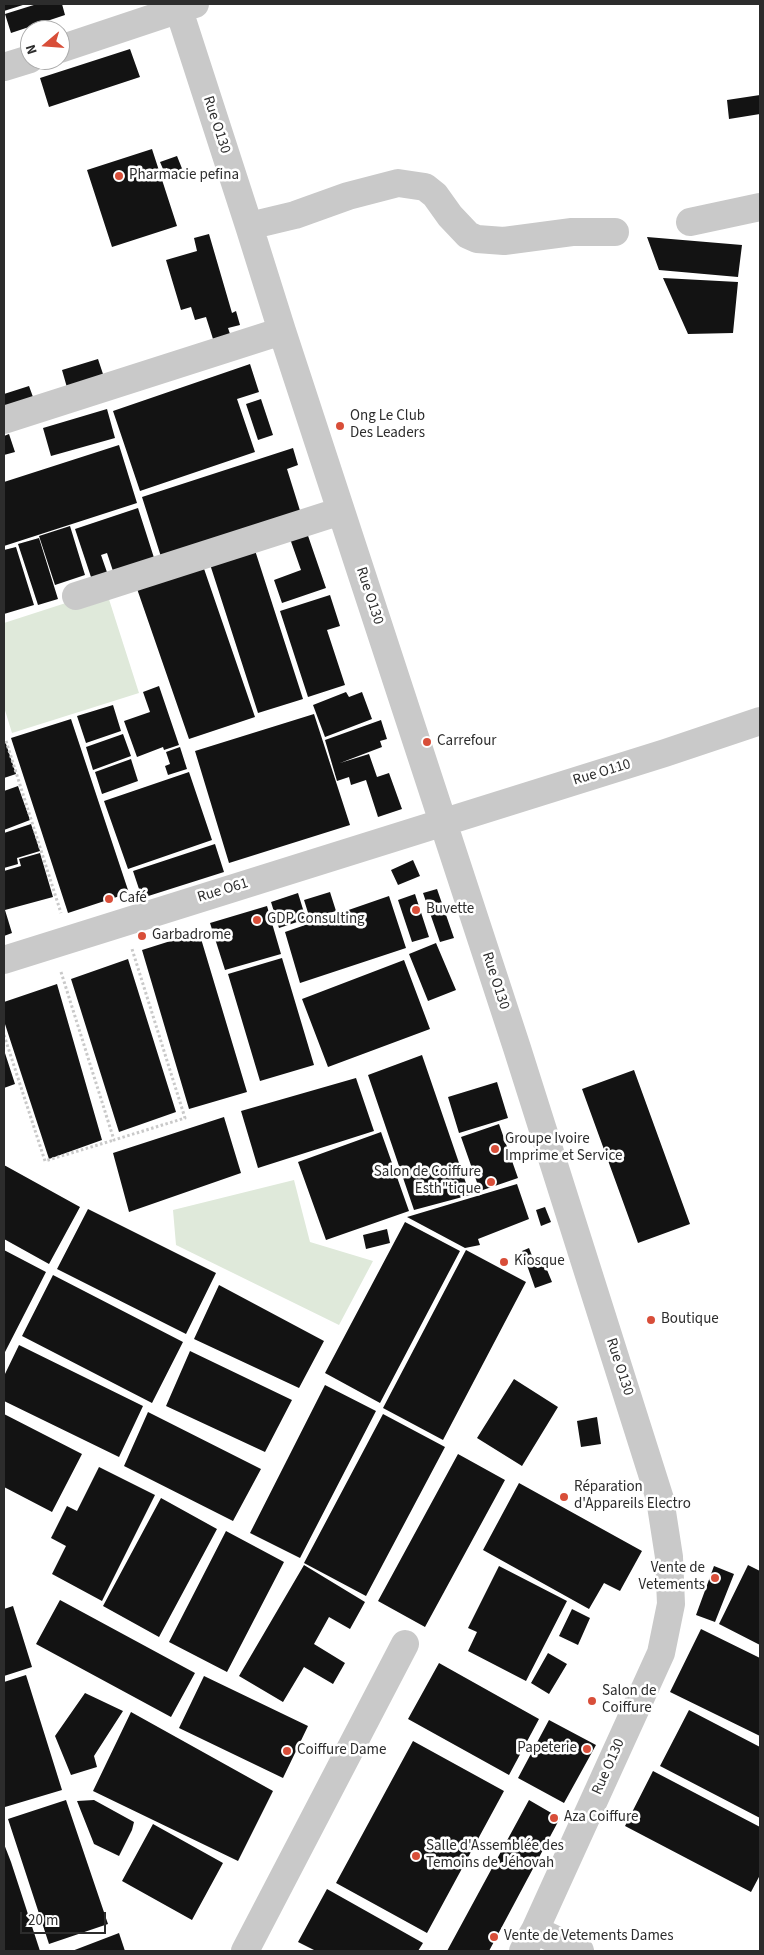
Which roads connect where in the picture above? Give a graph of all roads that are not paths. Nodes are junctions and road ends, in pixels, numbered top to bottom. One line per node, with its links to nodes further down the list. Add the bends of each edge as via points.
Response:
1 (184, 6): 2 (street); 7 (street, Rue O130)
2 (70, 46)
3 (20, 62): 4 (street)
4 (4, 67)
5 (760, 207): 6 (street)
6 (690, 222)
7 (250, 226): 8 (street, via 398,183 426,187 468,235 477,239 504,241 572,232); 9 (street, Rue O130)
8 (615, 232)
9 (282, 331): 10 (street); 11 (street, Rue O130)
10 (4, 420)
11 (340, 511): 12 (street); 14 (street, Rue O130)
12 (76, 596)
13 (760, 721): 14 (street, Rue O110)
14 (443, 822): 15 (street, Rue O61); 17 (street, Rue O130, via 648,1458 660,1500 669,1558 671,1604 661,1653)
15 (4, 960)
16 (405, 1644): 18 (street)
17 (529, 1940): 19 (street)
18 (245, 1951)
19 (580, 1951)

